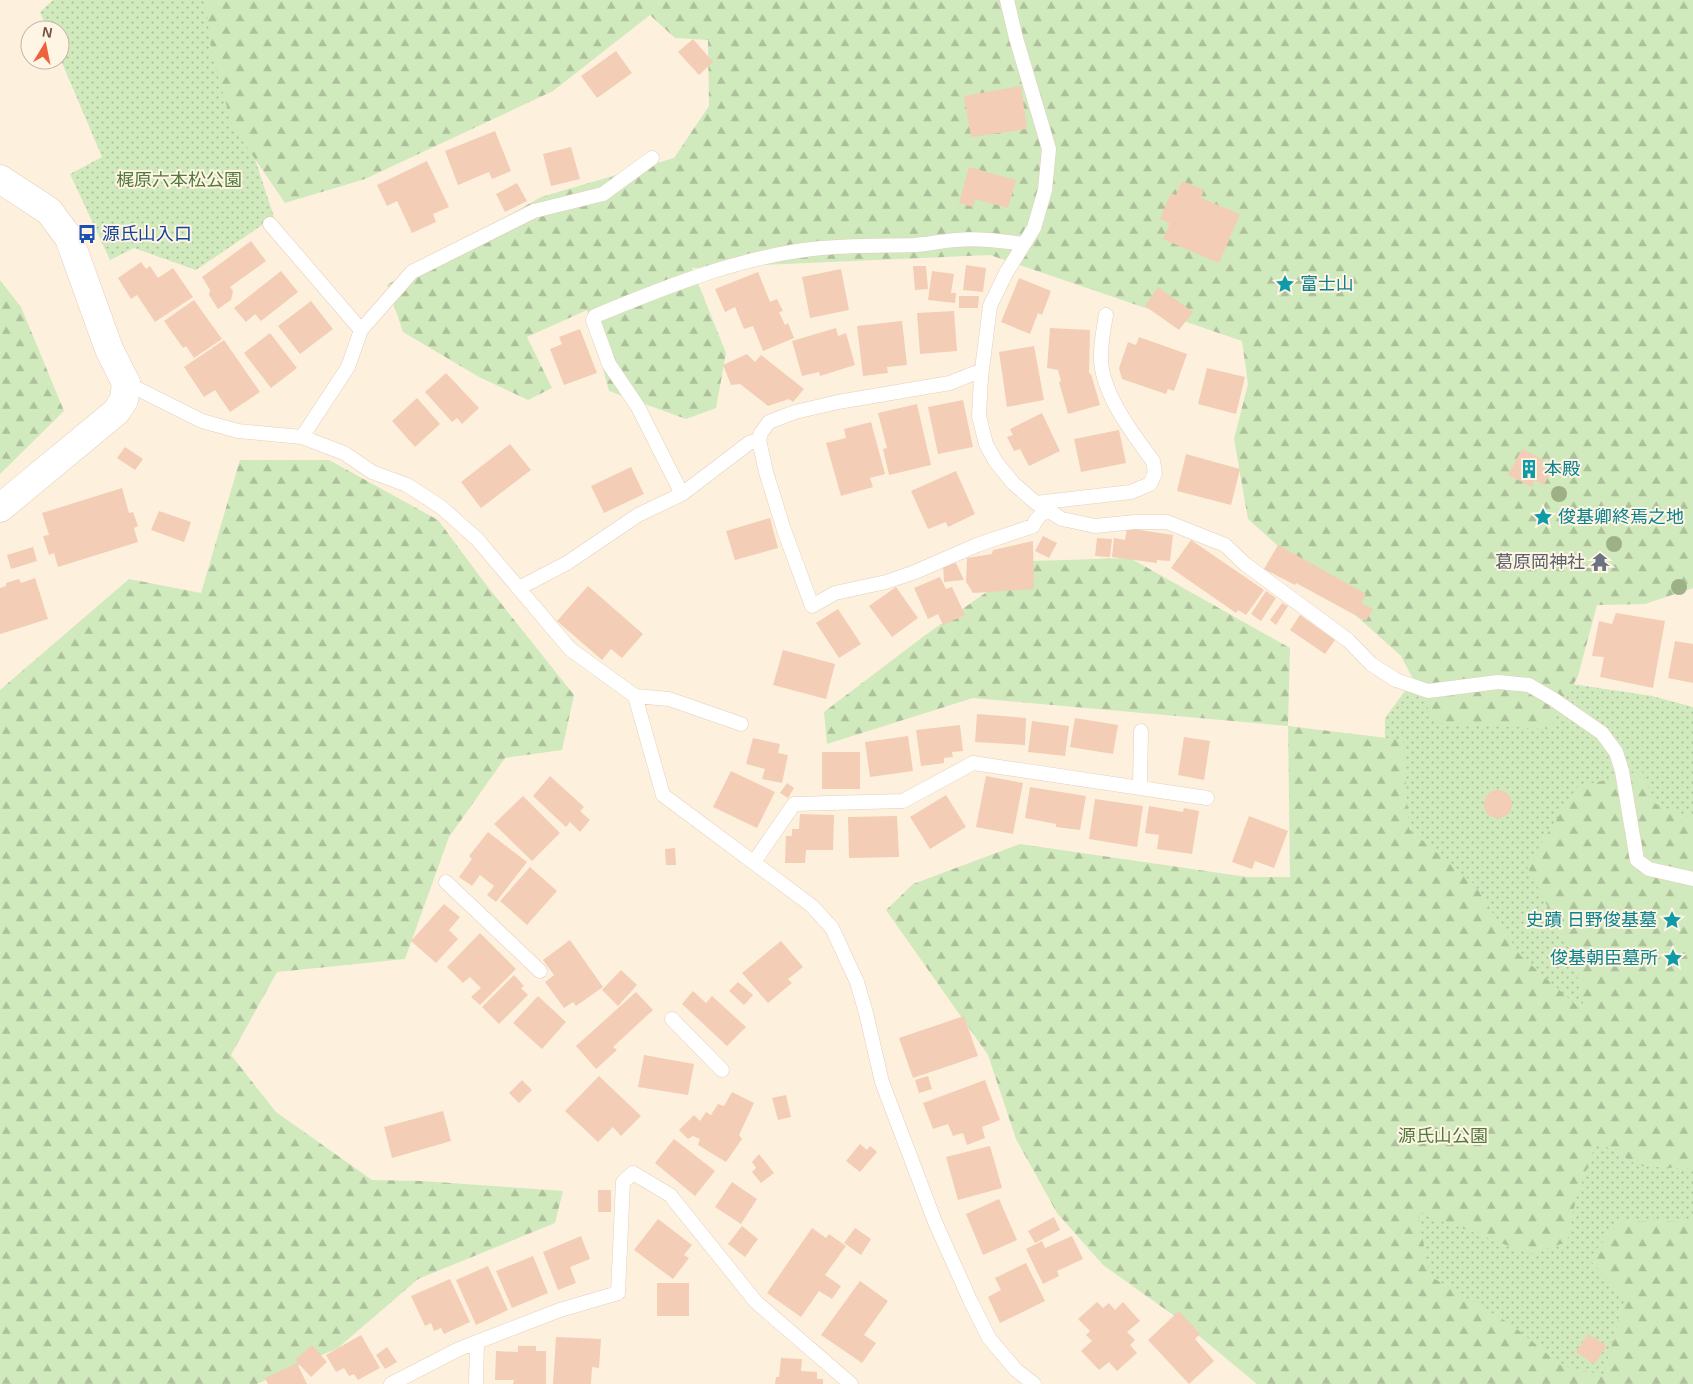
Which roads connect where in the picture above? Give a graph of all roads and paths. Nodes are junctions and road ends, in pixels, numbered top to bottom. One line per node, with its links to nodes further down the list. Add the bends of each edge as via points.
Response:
1 (1007, 0): 5 (lane, via 1048,149 1045,190 1034,228)
2 (652, 158): 7 (lane, via 603,194 534,211 412,272)
3 (0, 179): 9 (street, via 49,211 69,238 109,349)
4 (270, 224): 7 (lane)
5 (1024, 244): 8 (lane, via 990,306); 12 (lane, via 991,239 811,249 759,258 700,276 595,316 593,320 609,364 638,408)
6 (1106, 315): 13 (lane, via 1102,370 1112,399 1153,461 1155,473 1150,484 1130,492)
7 (362, 330): 10 (lane, via 348,367)
8 (982, 370): 11 (lane, via 950,383 795,412 769,422); 13 (lane, via 979,416 986,444 1013,483)
9 (126, 383): 10 (lane, via 202,421 238,431); 14 (street, via 124,400 116,412)
10 (302, 437): 15 (lane, via 344,453 372,472 407,485 441,507 477,539)
11 (759, 440): 12 (lane, via 749,443); 13 (lane, via 784,530 812,606 835,593 886,582 1033,526)
12 (682, 494): 15 (lane, via 638,515 567,562)
13 (1041, 506): 22 (lane, via 1062,519 1095,526 1167,522 1225,545 1245,564 1349,641 1371,664 1396,680 1428,691 1498,682 1530,685 1602,733 1616,752 1637,860 1649,869)
14 (0, 508)
15 (519, 588): 16 (lane, via 570,649)
16 (635, 696): 17 (lane, via 669,699); 21 (lane, via 663,795)
17 (741, 724)
18 (1141, 731): 19 (lane)
19 (1140, 788): 20 (lane); 21 (lane, via 973,763 903,801 794,804)
20 (1208, 798)
21 (754, 862): 31 (lane, via 812,906 832,928 857,982 882,1082 935,1222 989,1338 1016,1370)
22 (1693, 879)
23 (446, 882): 24 (lane)
24 (540, 971)
25 (672, 1019): 26 (lane)
26 (722, 1070)
27 (476, 1342): 28 (lane); 29 (lane); 30 (lane, via 560,1310 618,1293 623,1182 633,1173 670,1195 756,1302)
28 (391, 1384)
29 (476, 1384)
30 (851, 1384)
31 (1034, 1384)

